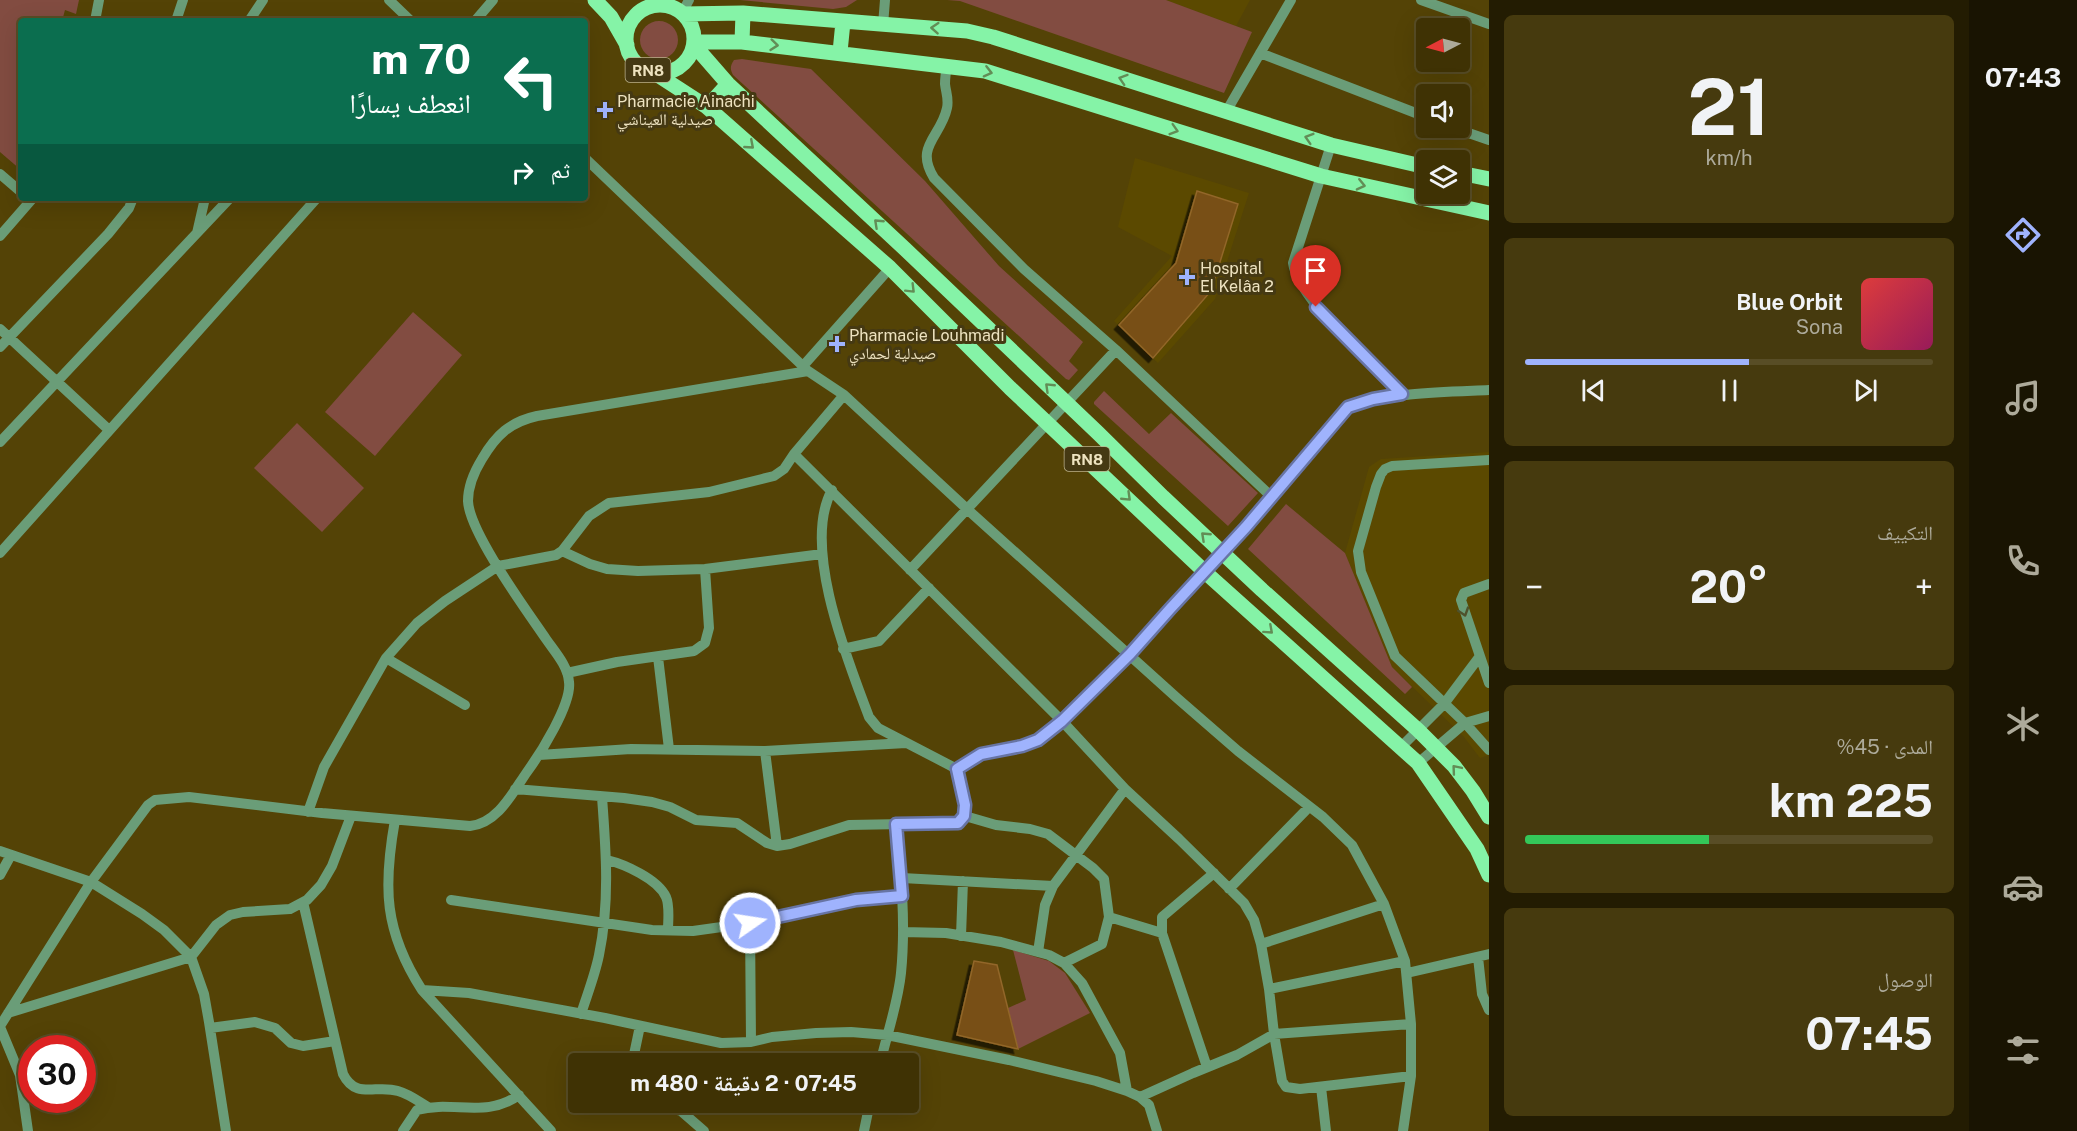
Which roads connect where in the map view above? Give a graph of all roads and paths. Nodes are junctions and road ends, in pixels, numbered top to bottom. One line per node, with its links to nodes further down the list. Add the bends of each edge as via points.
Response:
1 (99, 0): 13 (street)
2 (183, 0): 14 (street)
3 (263, 0): 15 (street)
4 (388, 0): 16 (street)
5 (494, 0): 17 (street)
6 (595, 0): 23 (main road, RN8, via 611,17)
7 (885, 0): 20 (street)
8 (1291, 0): 25 (street)
9 (1421, 0): 19 (street)
10 (658, 3): 11 (main road, RN8); 23 (main road, RN8, via 636,15 630,24)
11 (685, 9): 12 (main road); 22 (main road, RN8)
12 (743, 13): 18 (main road); 21 (main road)
13 (96, 18)
14 (177, 18)
15 (253, 18)
16 (403, 18)
17 (478, 18)
18 (843, 22): 20 (main road); 24 (main road)
19 (1489, 24)
20 (883, 25): 30 (main road, one-way to 20, via 993,37 941,28)
21 (742, 42): 22 (main road); 24 (main road, one-way to 24)
22 (694, 44): 27 (main road, RN8, via 683,64 664,73); 28 (main road, RN8)
23 (627, 45): 27 (main road, RN8, via 636,63)
24 (840, 52): 26 (main road)
25 (1260, 53): 30 (street); 31 (street)
26 (947, 65): 39 (main road, one-way to 39, via 985,71); 54 (street, via 947,106 927,148 928,169 1024,269)
27 (653, 72): 29 (main road, RN8)
28 (728, 84): 29 (main road); 60 (main road, RN8, one-way to 28)
29 (706, 107): 50 (main road, RN8, one-way to 50)
30 (1226, 112): 34 (main road, one-way to 30)
31 (1416, 113)
32 (1470, 133): 33 (street)
33 (1489, 140)
34 (1331, 144): 36 (main road); 39 (street)
35 (588, 161): 55 (street)
36 (1416, 165)
37 (0, 174): 41 (street)
38 (1470, 175): 40 (main road)
39 (1322, 176): 47 (main road, one-way to 47); 58 (street, via 1293,263 1294,275 1316,307)
40 (1489, 179)
41 (18, 189)
42 (28, 201): 49 (street)
43 (132, 201): 52 (street, via 108,234)
44 (204, 201): 48 (street)
45 (227, 201): 48 (street)
46 (314, 201): 62 (street)
47 (1489, 213)
48 (197, 233): 56 (street)
49 (0, 236)
50 (890, 268): 55 (street); 61 (main road, RN8, one-way to 61)
51 (0, 329): 52 (street)
52 (9, 337): 53 (street); 56 (street)
53 (0, 347)
54 (1116, 350): 60 (street); 69 (street)
55 (805, 369): 59 (street); 75 (street, via 537,416 513,424 495,437 477,467 468,502 470,514)
56 (57, 382): 62 (street); 64 (street)
57 (1489, 390): 58 (street)
58 (1402, 394): 69 (street, via 1348,407)
59 (844, 395): 66 (street); 70 (street)
60 (1066, 403): 61 (street); 63 (main road, RN8)
61 (1048, 423): 65 (main road, RN8); 70 (street)
62 (109, 430): 72 (street)
63 (1098, 433): 65 (main road); 73 (main road, RN8, one-way to 63)
64 (0, 442)
65 (1082, 453): 78 (main road, RN8, one-way to 78)
66 (794, 454): 68 (street); 71 (street, via 774,476 709,492 609,503 589,516)
67 (1489, 460): 88 (street, via 1385,469 1358,551 1361,572 1395,656)
68 (832, 490): 74 (street, via 825,503); 77 (street)
69 (1272, 497): 73 (street)
70 (967, 509): 77 (street); 82 (street)
71 (562, 551): 75 (street); 76 (street, via 607,569)
72 (0, 553)
73 (1223, 553): 78 (street); 93 (main road, RN8)
74 (822, 554): 76 (street); 81 (street)
75 (498, 566): 85 (street, via 417,623); 86 (street)
76 (705, 569): 84 (street, via 709,628 705,643 694,651)
77 (910, 570): 80 (street)
78 (1205, 572): 82 (street); 95 (main road, RN8, one-way to 95)
79 (1489, 584): 83 (street, one-way to 83, via 1464,593 1461,600)
80 (929, 588): 81 (street, via 879,641); 91 (street)
81 (843, 649): 94 (street, via 869,717 878,728)
82 (1130, 654): 91 (street); 106 (street, via 1238,751)
83 (1480, 656): 87 (street); 88 (street)
84 (658, 657): 86 (street); 98 (street)
85 (386, 658): 89 (street); 107 (street, via 324,767)
86 (567, 673): 100 (street, via 569,692 564,707)
87 (1489, 683)
88 (1444, 704): 92 (street); 93 (street)
89 (465, 705)
90 (1489, 716): 92 (street)
91 (1062, 721): 102 (street, via 1038,740 981,754); 104 (street)
92 (1466, 723): 96 (street); 97 (street)
93 (1418, 730): 95 (street); 97 (main road, RN8)
94 (906, 742): 99 (street); 102 (street)
95 (1401, 747): 101 (main road, RN8)
96 (1488, 747)
97 (1435, 748): 101 (street); 110 (main road, RN8, one-way to 97, via 1454,766)
98 (669, 749): 99 (street); 100 (street)
99 (765, 751): 113 (street)
100 (539, 755): 103 (street)
101 (1418, 763): 120 (main road, RN8, via 1477,849)
102 (957, 769): 109 (street)
103 (515, 789): 105 (street); 111 (street, via 496,813 479,825)
104 (1125, 789): 115 (street); 118 (street)
105 (602, 797): 113 (street, via 652,802 696,820 736,823); 117 (street)
106 (1309, 807): 125 (street); 129 (street, via 1352,845)
107 (308, 812): 108 (street); 123 (street, via 189,797 155,800)
108 (351, 816): 111 (street); 128 (street, via 332,866 321,885)
109 (964, 816): 112 (street, via 958,823); 115 (street, via 1048,834)
110 (1489, 817)
111 (395, 820): 145 (street, via 387,891 392,925)
112 (896, 824): 113 (street, via 849,825); 121 (street)
113 (777, 846)
114 (0, 851): 116 (street)
115 (1076, 854): 124 (street); 130 (street, via 1104,879)
116 (11, 855): 119 (street); 123 (street)
117 (607, 860): 131 (street); 133 (street, via 636,870 660,889 668,904)
118 (1214, 873): 125 (street); 135 (street, via 1162,917)
119 (0, 875)
120 (1489, 875)
121 (902, 878): 122 (street); 126 (street)
122 (963, 881): 124 (street); 136 (street)
123 (91, 882): 140 (street, via 149,919); 147 (street)
124 (1053, 886): 138 (street, via 1045,905)
125 (1229, 889): 137 (street, via 1254,920)
126 (902, 896): 132 (street, via 856,900); 134 (street)
127 (451, 900): 131 (street)
128 (303, 902): 140 (street, via 290,909 230,915); 155 (street)
129 (1384, 904): 137 (street); 141 (street)
130 (1109, 917): 135 (street); 142 (street, via 1102,944)
131 (604, 923): 133 (street); 148 (street, via 599,957)
132 (750, 923): 133 (street, via 693,931); 156 (street)
133 (668, 930)
134 (903, 932): 136 (street); 154 (street, via 901,974)
135 (1162, 933): 159 (street)
136 (961, 936): 138 (street)
137 (1261, 944): 144 (street)
138 (1038, 952): 142 (street)
139 (1484, 956): 143 (street); 146 (street, via 1482,994)
140 (190, 957): 147 (street); 152 (street, via 204,994)
141 (1406, 961): 143 (street); 144 (street)
142 (1064, 963): 162 (street, via 1082,983 1120,1053)
143 (1407, 973): 149 (street)
144 (1269, 989): 153 (street)
145 (423, 990): 148 (street, via 469,993); 163 (street)
146 (1489, 1010)
147 (8, 1013): 150 (street)
148 (581, 1014): 151 (street)
149 (1411, 1024): 153 (street); 160 (street)
150 (0, 1026): 168 (street, via 20,1075)
151 (640, 1026): 156 (street, via 721,1043); 157 (street)
152 (210, 1028): 155 (street, via 255,1022 274,1028 291,1043 303,1046); 169 (street)
153 (1274, 1034): 159 (street); 161 (street, via 1279,1073 1286,1087)
154 (887, 1035): 156 (street, via 816,1033); 158 (street); 162 (street, via 1009,1060)
155 (335, 1041): 165 (street, via 348,1085 406,1093)
156 (751, 1042)
157 (634, 1053)
158 (883, 1053)
159 (1207, 1067): 164 (street)
160 (1411, 1076): 161 (street); 176 (street)
161 (1321, 1087): 175 (street)
162 (1127, 1091): 164 (street)
163 (519, 1095): 165 (street, via 495,1107); 171 (street)
164 (1140, 1097): 174 (street, via 1149,1105)
165 (428, 1107): 170 (street, via 417,1110)
166 (683, 1113): 172 (street)
167 (868, 1113): 173 (street)
168 (28, 1131)
169 (225, 1131)
170 (403, 1131)
171 (551, 1131)
172 (704, 1131)
173 (864, 1131)
174 (1157, 1131)
175 (1326, 1131)
176 (1403, 1131)

